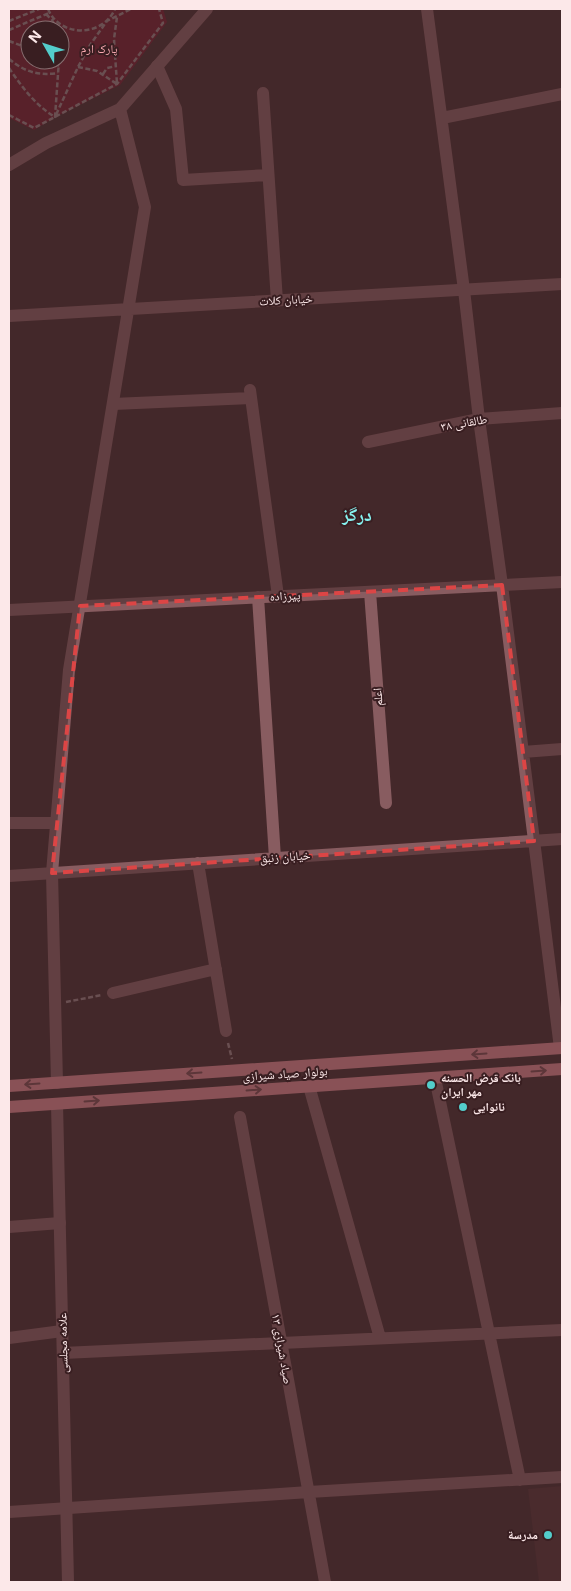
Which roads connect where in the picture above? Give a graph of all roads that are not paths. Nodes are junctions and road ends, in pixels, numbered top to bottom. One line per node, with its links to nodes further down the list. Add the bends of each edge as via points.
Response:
1 (207, 9): 3 (street)
2 (428, 9): 7 (street)
3 (157, 66): 6 (street); 9 (street, via 176,108 183,180)
4 (263, 93): 9 (street)
5 (562, 94): 7 (street)
6 (120, 109): 8 (street, via 46,143); 13 (street, via 145,207)
7 (442, 118): 11 (street)
8 (9, 166)
9 (268, 175): 12 (street)
10 (562, 284): 11 (street, خیابان کلات)
11 (464, 290): 12 (street, خیابان کلات); 17 (street)
12 (276, 301): 13 (street, خیابان کلات)
13 (128, 309): 14 (street, خیابان کلات); 15 (street)
14 (9, 316)
15 (113, 404): 22 (street, via 251,394); 24 (street)
16 (562, 413): 17 (street, طالقانی ۳۸)
17 (479, 419): 18 (street, طالقانی ۳۸); 20 (street)
18 (368, 442)
19 (562, 582): 20 (street, پیرزاده)
20 (502, 585): 21 (street, پیرزاده); 27 (street)
21 (370, 592): 22 (street, پیرزاده); 28 (street, اعلم)
22 (278, 596): 23 (street, پیرزاده)
23 (258, 597): 24 (street, پیرزاده); 33 (street)
24 (80, 606): 25 (street, پیرزاده); 30 (street, via 69,670)
25 (9, 610)
26 (562, 749): 27 (street)
27 (523, 752): 32 (street)
28 (386, 803)
29 (9, 823): 30 (street)
30 (56, 823): 35 (street)
31 (562, 839): 32 (street, خیابان زنبق)
32 (534, 841): 33 (street, خیابان زنبق); 40 (street)
33 (274, 858): 34 (street, خیابان زنبق)
34 (198, 863): 35 (street, خیابان زنبق); 37 (street)
35 (52, 873): 36 (street, خیابان زنبق); 43 (street)
36 (9, 876)
37 (216, 969): 38 (street); 39 (street)
38 (113, 993)
39 (226, 1031)
40 (561, 1048): 43 (main road, بولوار صیاد شیرازی, one-way to 43)
41 (562, 1069): 42 (main road, بولوار صیاد شیرازی, one-way to 41)
42 (435, 1078): 45 (main road, بولوار صیاد شیرازی); 53 (street)
43 (57, 1082): 44 (main road, بولوار صیاد شیرازی, one-way to 44); 46 (main road)
44 (9, 1086)
45 (309, 1086): 46 (main road, بولوار صیاد شیرازی, one-way to 45); 55 (street)
46 (57, 1104): 47 (main road, بولوار صیاد شیرازی); 49 (street, علامه مجلسی)
47 (9, 1107)
48 (240, 1117): 56 (street, صیاد شیرازی ۱۳)
49 (60, 1222): 50 (street); 52 (street, علامه مجلسی)
50 (9, 1227)
51 (562, 1330): 53 (street)
52 (62, 1331): 54 (street); 57 (street, علامه مجلسی)
53 (489, 1333): 55 (street); 59 (street)
54 (9, 1338)
55 (380, 1338): 56 (street)
56 (281, 1343): 57 (street); 60 (street, صیاد شیرازی ۱۳)
57 (63, 1353): 61 (street, علامه مجلسی)
58 (562, 1477): 59 (street)
59 (520, 1480): 60 (street)
60 (309, 1492): 61 (street); 64 (street, صیاد شیرازی ۱۳)
61 (66, 1509): 62 (street); 63 (street, علامه مجلسی)
62 (9, 1512)
63 (68, 1582)
64 (324, 1582)

